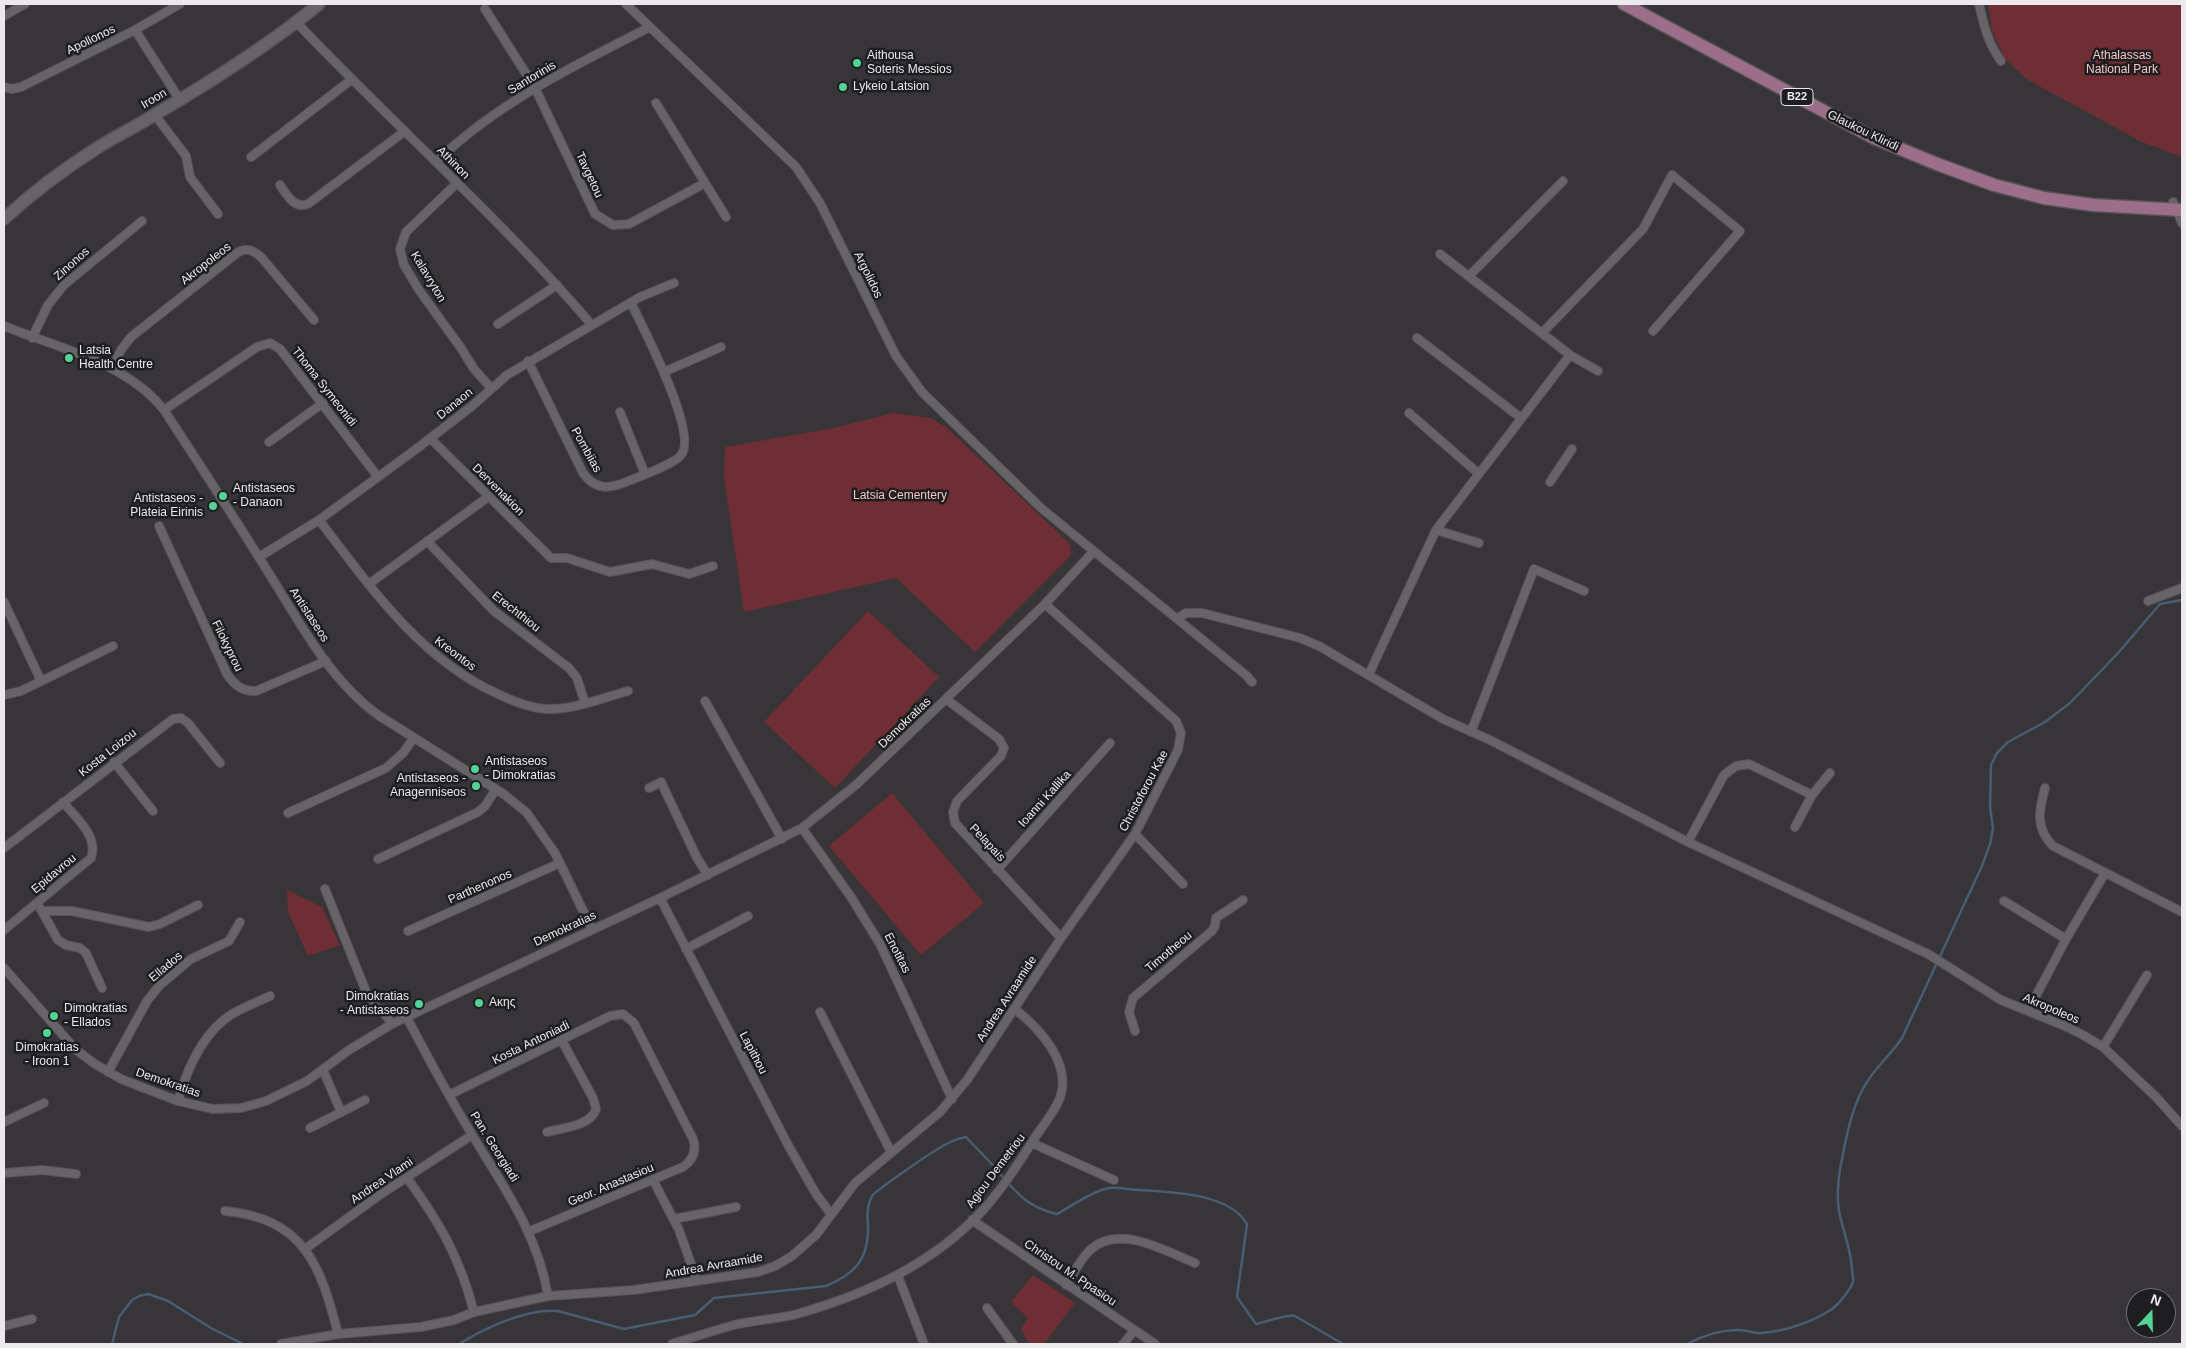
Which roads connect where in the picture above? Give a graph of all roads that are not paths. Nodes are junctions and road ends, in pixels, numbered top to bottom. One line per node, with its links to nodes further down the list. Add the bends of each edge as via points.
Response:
1 (25, 4): 7 (street)
2 (180, 4): 12 (street, Apollonos)
3 (319, 4): 10 (street, Iroon)
4 (626, 4): 11 (street, Argolidos)
5 (1624, 4): 27 (main road, Glaukou Kliridi / B22, via 1874,138 1937,164 1975,177 2087,197)
6 (1979, 4): 13 (street, via 1986,35)
7 (14, 6): 9 (street)
8 (485, 9): 16 (street, Tavgetou)
9 (4, 16)
10 (296, 22): 14 (street, Athinon); 17 (street, Iroon)
11 (650, 27): 16 (street, Santorinis); 71 (street, Argolidos, via 788,157 804,178 820,203 889,344 915,385 1042,508)
12 (135, 30): 15 (street, Apollonos, via 21,87); 17 (street)
13 (2001, 61)
14 (351, 80): 20 (street, Athinon); 21 (street)
15 (6, 88)
16 (535, 88): 22 (street, Santorinis, via 470,132); 25 (street, Tavgetou, via 595,214 604,221 618,226 634,223)
17 (180, 100): 19 (street, Iroon)
18 (656, 102): 25 (street)
19 (155, 115): 28 (street, via 186,156 190,177); 30 (street, Iroon, via 59,174)
20 (405, 131): 22 (street, Athinon); 26 (street, via 305,205 294,203)
21 (251, 157)
22 (436, 162): 24 (street, Athinon)
23 (1563, 182): 34 (street)
24 (457, 183): 36 (street, Athinon); 52 (street, Kalavryton, via 408,229 401,241 400,252 419,290)
25 (705, 183): 29 (street)
26 (280, 185)
27 (2179, 206): 32 (street)
28 (218, 214)
29 (726, 217)
30 (4, 219)
31 (142, 221): 44 (street, Zinonos, via 64,285 48,305)
32 (2182, 223)
33 (1440, 254): 34 (street)
34 (1469, 276): 43 (street)
35 (674, 283): 37 (street, Danaon)
36 (557, 285): 39 (street); 40 (street, Athinon)
37 (631, 302): 40 (street, Danaon); 51 (street)
38 (314, 320): 49 (street, Akropoleos, via 261,257 244,250 131,337)
39 (498, 324)
40 (591, 324): 48 (street, Danaon)
41 (4, 326): 44 (street, Antistaseos)
42 (1653, 331): 43 (street, via 1740,231 1672,175 1643,229)
43 (1542, 333): 47 (street)
44 (32, 338): 49 (street, Antistaseos)
45 (1417, 338): 57 (street)
46 (721, 347): 51 (street)
47 (1570, 355): 50 (street); 57 (street)
48 (528, 361): 52 (street, Danaon); 61 (street, Pombiias, via 583,473 591,482 602,487 615,486)
49 (112, 368): 54 (street, Antistaseos, via 144,388)
50 (1598, 370)
51 (664, 372): 61 (street, Pombiias, via 686,446 675,460)
52 (491, 388): 58 (street, Danaon)
53 (323, 403): 54 (street, Thoma Symeonidi, via 280,349 270,343 257,347); 59 (street); 63 (street, Thoma Symeonidi)
54 (164, 410): 72 (street, Antistaseos)
55 (620, 412): 61 (street)
56 (1409, 413): 62 (street)
57 (1522, 418): 62 (street)
58 (430, 438): 63 (street, Danaon); 65 (street, Dervenakion)
59 (269, 442)
60 (1572, 449): 64 (street)
61 (645, 474)
62 (1479, 474): 68 (street)
63 (378, 477): 66 (street, Danaon)
64 (1550, 482)
65 (488, 497): 69 (street); 73 (street, Dervenakion, via 551,558 567,558 610,572 652,564 689,574)
66 (320, 520): 72 (street, Danaon); 74 (street, Kreontos)
67 (159, 526): 82 (street, Filokyprou, via 227,674 238,687 256,691)
68 (1436, 530): 70 (street); 83 (street)
69 (427, 542): 74 (street); 90 (street, Erechthiou, via 494,610 569,668 577,678)
70 (1479, 543)
71 (1093, 552): 79 (street, Demokratias); 80 (street, Argolidos)
72 (259, 558): 82 (street, Antistaseos)
73 (713, 566)
74 (368, 584): 90 (street, Kreontos, via 426,646 449,666 478,684 510,700 537,708)
75 (2182, 588): 77 (street)
76 (1584, 591): 91 (street, via 1534,569)
77 (2148, 601)
78 (4, 602): 84 (street)
79 (1045, 604): 88 (street, Demokratias); 106 (street, Christoforou Kae, via 1180,727 1178,750)
80 (1178, 618): 83 (street, Akropoleos, via 1186,612 1197,612 1300,638); 85 (street, Argolidos)
81 (113, 646): 84 (street)
82 (326, 661): 92 (street, Antistaseos, via 360,702)
83 (1369, 674): 91 (street, Akropoleos, via 1430,713)
84 (40, 681): 87 (street)
85 (1252, 682)
86 (628, 691): 90 (street, Kreontos)
87 (4, 695)
88 (946, 699): 104 (street, Demokratias, via 857,784); 112 (street, Pelapais, via 999,739 1004,748 1001,756 959,798 953,812 958,828)
89 (705, 701): 107 (street)
90 (586, 703)
91 (1471, 732): 108 (street, Akropoleos)
92 (413, 739): 99 (street, Antistaseos); 103 (street, via 403,754 386,768)
93 (1110, 743): 112 (street, Ioanni Kallika)
94 (114, 762): 95 (street, Kosta Loizou, via 166,723 178,718 190,725); 101 (street, Kosta Loizou); 102 (street)
95 (220, 763)
96 (1830, 773): 100 (street)
97 (649, 788): 114 (street, via 661,782)
98 (2045, 788): 113 (street, via 2040,805 2040,823 2046,838 2060,851)
99 (496, 789): 110 (street, via 478,812); 111 (street, Antistaseos, via 531,817)
100 (1812, 795): 105 (street); 108 (street, via 1749,764 1736,766 1724,776)
101 (63, 802): 109 (street, Kosta Loizou); 120 (street, Epidavrou, via 89,834 93,852 86,863)
102 (153, 811)
103 (288, 813)
104 (802, 828): 107 (street, Demokratias); 147 (street, Enotitas, via 880,944)
105 (1795, 828)
106 (1135, 834): 115 (street); 129 (street, Christoforou Kae)
107 (782, 839): 114 (street, Demokratias)
108 (1688, 842): 137 (street, Akropoleos, via 1933,957 2001,1000)
109 (4, 848)
110 (378, 859)
111 (560, 863): 126 (street, Antistaseos); 128 (street, Parthenonos)
112 (997, 870): 129 (street, Pelapais)
113 (2105, 873): 123 (street); 130 (street)
114 (708, 875): 117 (street, Demokratias)
115 (1183, 884)
116 (325, 889): 140 (street, via 371,1004 382,1010)
117 (660, 898): 126 (street, Demokratias); 131 (street, Lapithou)
118 (1242, 900): 141 (street, Timotheou, via 1216,918 1212,931 1133,998 1129,1009)
119 (2004, 901): 130 (street)
120 (37, 904): 122 (street); 127 (street, Epidavrou)
121 (198, 905): 122 (street, via 149,927 72,911)
122 (43, 911): 134 (street, via 58,940 86,953)
123 (2182, 912)
124 (748, 916): 131 (street)
125 (240, 922): 145 (street, Ellados, via 229,941 191,959 159,986 147,1001)
126 (592, 929): 139 (street, Demokratias)
127 (4, 930)
128 (408, 931)
129 (1061, 938): 136 (street, Andrea Avraamide)
130 (2066, 939): 137 (street)
131 (686, 949): 167 (street, Lapithou, via 788,1145)
132 (4, 968): 145 (street, Demokratias, via 76,1050)
133 (2147, 975): 143 (street)
134 (102, 988)
135 (270, 996): 149 (street, via 220,1023 194,1058)
136 (1015, 1009): 147 (street, Andrea Avraamide); 157 (street, Agiou Demetriou, via 1030,1020 1048,1043 1060,1066 1063,1082 1058,1102)
137 (2028, 1011): 143 (street, Akropoleos, via 2066,1026)
138 (820, 1012): 159 (street)
139 (406, 1016): 140 (street, Demokratias); 146 (street, Pan. Georgiadi)
140 (392, 1024): 144 (street, Demokratias)
141 (1135, 1031)
142 (562, 1040): 146 (street, Kosta Antoniadi); 155 (street, via 596,1109 585,1121); 158 (street, Kosta Antoniadi, via 610,1016 623,1014 631,1018 693,1139)
143 (2103, 1047): 153 (street, Akropoleos)
144 (323, 1070): 149 (street, Demokratias, via 284,1094 250,1106 222,1109); 151 (street)
145 (108, 1072): 149 (street, Demokratias)
146 (449, 1095): 156 (street, Pan. Georgiadi)
147 (952, 1099): 159 (street, Andrea Avraamide)
148 (365, 1100): 151 (street)
149 (178, 1101)
150 (44, 1103): 152 (street)
151 (341, 1112): 154 (street)
152 (4, 1122)
153 (2182, 1126)
154 (310, 1128)
155 (547, 1132)
156 (472, 1134): 162 (street, Andrea Vlami); 170 (street, Pan. Georgiadi)
157 (1032, 1143): 164 (street); 169 (street, Agiou Demetriou, via 997,1192)
158 (694, 1152): 163 (street, Geor. Anastasiou, via 686,1165)
159 (891, 1152): 167 (street, Andrea Avraamide, via 855,1183)
160 (4, 1173): 161 (street, via 42,1170)
161 (76, 1174)
162 (407, 1178): 171 (street, Andrea Vlami); 178 (street, via 454,1252)
163 (653, 1180): 168 (street); 170 (street, Geor. Anastasiou)
164 (1114, 1180)
165 (736, 1207): 168 (street)
166 (225, 1211): 171 (street, via 252,1214 266,1220 287,1232)
167 (831, 1214): 174 (street, Andrea Avraamide, via 809,1242 775,1266)
168 (674, 1219): 174 (street)
169 (972, 1220): 173 (street, Agiou Demetriou); 175 (street, Christou M. Ppasiou)
170 (530, 1231): 176 (street, Pan. Georgiadi)
171 (306, 1249): 182 (street, via 323,1279)
172 (1195, 1263): 175 (street, via 1138,1241 1112,1239 1090,1250)
173 (898, 1276): 183 (street, Agiou Demetriou, via 797,1314 738,1324); 187 (street)
174 (697, 1282): 176 (street, Andrea Avraamide)
175 (1066, 1285): 181 (street, Christou M. Ppasiou)
176 (548, 1296): 178 (street, Andrea Avraamide)
177 (987, 1308): 188 (street)
178 (474, 1312): 182 (street, Andrea Avraamide, via 421,1327)
179 (32, 1319): 180 (street)
180 (4, 1326)
181 (1134, 1330): 189 (street); 190 (street, Christou M. Ppasiou)
182 (338, 1334): 184 (street, Andrea Avraamide)
183 (701, 1335): 185 (street, Agiou Demetriou); 186 (street)
184 (281, 1344)
185 (672, 1344)
186 (703, 1344)
187 (924, 1344)
188 (1013, 1344)
189 (1123, 1344)
190 (1155, 1344)

